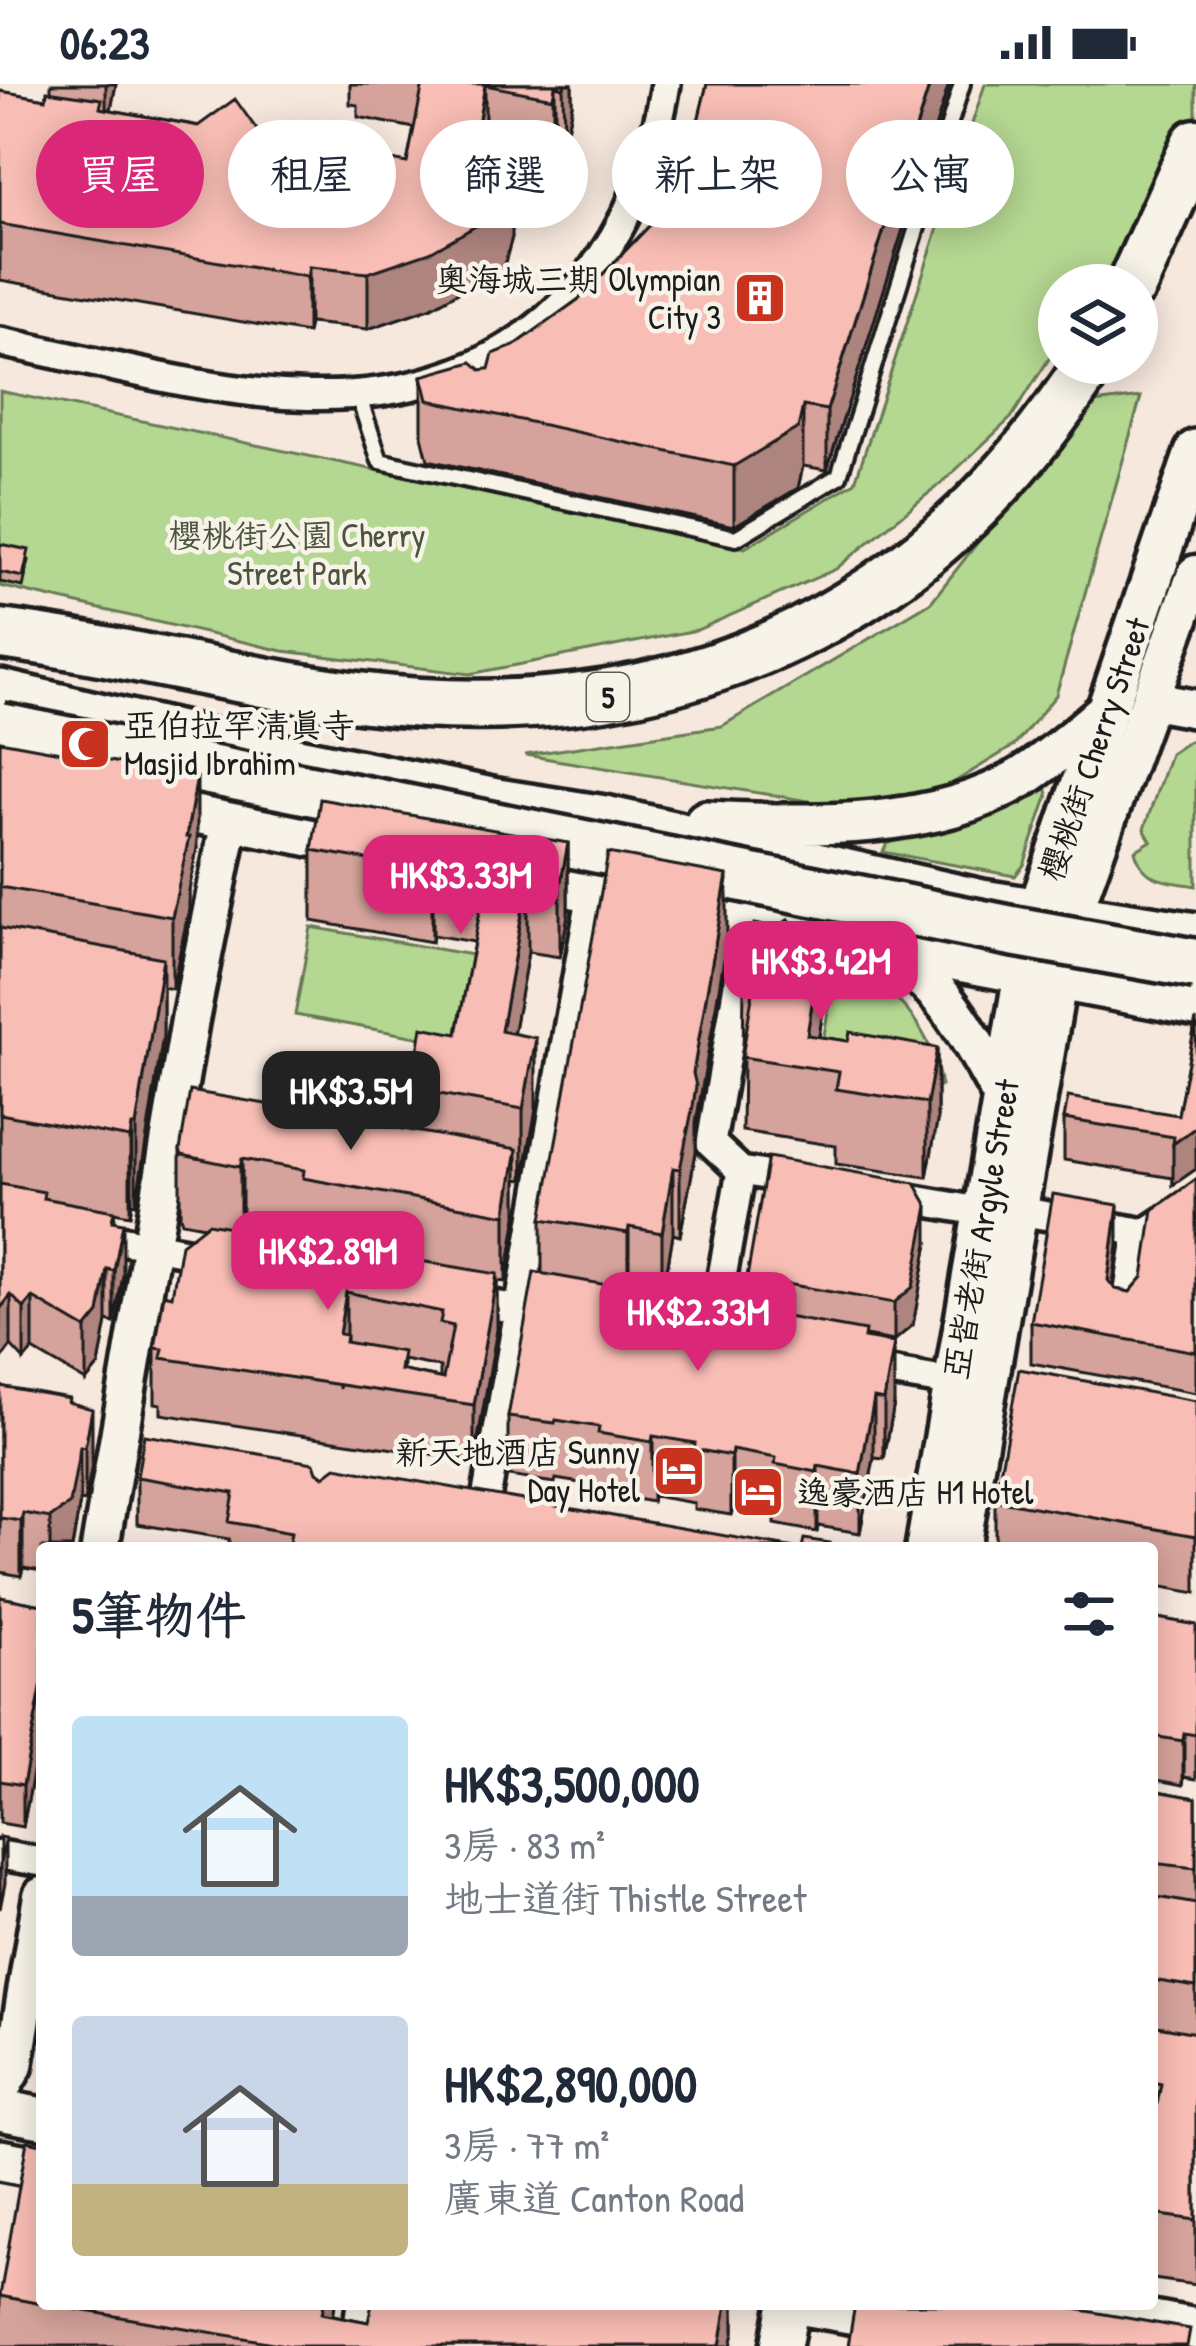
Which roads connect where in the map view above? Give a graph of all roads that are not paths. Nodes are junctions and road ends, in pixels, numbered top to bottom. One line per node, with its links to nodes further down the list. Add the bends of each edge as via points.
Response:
1 (666, 84): 7 (street, via 628,215 601,260 536,329 466,381)
2 (962, 84): 7 (lane, via 839,476 736,538 380,461)
3 (1196, 144): 4 (highway)
4 (1142, 264)
5 (0, 342): 7 (street, via 199,382)
6 (1076, 384): 10 (highway, 5, via 1009,473 896,574 768,647 607,697 437,705)
7 (358, 395)
8 (1196, 450): 13 (main road, 櫻桃街 Cherry Street)
9 (1196, 574): 12 (street, 櫻桃街 Cherry Street)
10 (5, 634)
11 (0, 690): 16 (main road)
12 (1152, 701): 14 (street); 23 (street, 櫻桃街 Cherry Street)
13 (1108, 709): 18 (main road, via 1022,777 915,814 758,823); 23 (main road, 櫻桃街 Cherry Street)
14 (1196, 709)
15 (0, 728): 27 (highway, bridge)
16 (244, 747): 18 (main road); 19 (street)
17 (99, 793): 19 (main road)
18 (605, 816): 23 (main road)
19 (230, 820): 20 (main road); 38 (street, via 176,1018 180,1136)
20 (412, 856)
21 (480, 869): 22 (main road)
22 (592, 892): 25 (main road); 41 (street, via 527,1199)
23 (1055, 913): 24 (main road); 28 (main road, 亞皆老街 Argyle Street)
24 (1196, 933)
25 (861, 942): 28 (main road); 30 (main road, via 911,968 946,999)
26 (746, 943): 31 (street, via 711,1143)
27 (1196, 964)
28 (1041, 979): 29 (main road); 30 (main road, 亞皆老街 Argyle Street); 35 (street, 亞皆老街 Argyle Street)
29 (1196, 1006)
30 (1003, 1096): 35 (main road, 亞皆老街 Argyle Street)
31 (741, 1171): 32 (street); 44 (street)
32 (829, 1186)
33 (874, 1193): 35 (street)
34 (1196, 1199): 37 (street)
35 (1001, 1212): 37 (street); 46 (main road, 亞皆老街 Argyle Street)
36 (62, 1229): 38 (street)
37 (1138, 1232): 42 (street)
38 (151, 1246): 39 (street); 47 (street)
39 (246, 1262)
40 (428, 1294): 41 (street)
41 (519, 1309): 43 (street); 50 (street)
42 (1125, 1316)
43 (583, 1320)
44 (711, 1341)
45 (838, 1364): 46 (street)
46 (986, 1390): 53 (main road, 亞皆老街 Argyle Street); 54 (street, 亞皆老街 Argyle Street)
47 (101, 1435): 48 (street); 52 (street)
48 (156, 1445)
49 (441, 1497): 50 (street)
50 (485, 1505): 51 (street)
51 (530, 1513)
52 (100, 1542)
53 (928, 1542)
54 (962, 1542)
55 (0, 1855): 56 (street)
56 (36, 1861)
57 (36, 1932): 58 (street, via 14,2066)
58 (0, 2090)
59 (0, 2110): 60 (main road)
60 (36, 2117)
61 (0, 2160): 62 (main road)
62 (36, 2167)
63 (361, 2310): 69 (street)
64 (788, 2310): 70 (main road)
65 (832, 2310): 67 (main road)
66 (1091, 2310): 68 (main road)
67 (947, 2330)
68 (1196, 2330)
69 (355, 2346)
70 (781, 2346)

